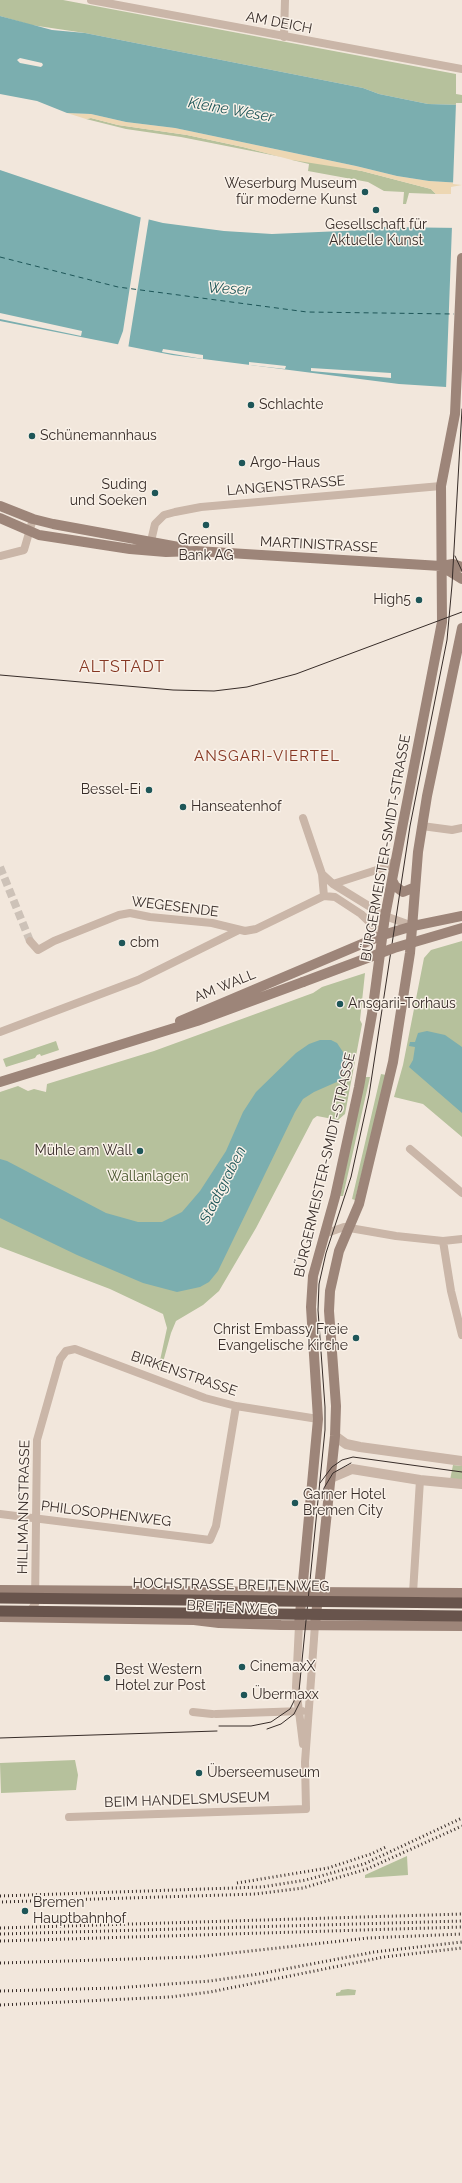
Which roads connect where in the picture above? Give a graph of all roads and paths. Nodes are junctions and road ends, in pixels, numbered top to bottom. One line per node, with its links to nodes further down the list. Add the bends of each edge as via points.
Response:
1 (91, 0): 3 (street, AM DEICH)
2 (285, 0): 3 (street)
3 (284, 37): 4 (street, AM DEICH)
4 (462, 69)
5 (462, 258): 6 (main road, BÜRGERMEISTER-SMIDT-STRASSE, via 455,414)
6 (441, 486): 11 (street, LANGENSTRASSE, via 201,507 164,515 155,524); 14 (main road, BÜRGERMEISTER-SMIDT-STRASSE)
7 (0, 506): 9 (main road, MARTINISTRASSE)
8 (0, 518): 10 (main road, MARTINISTRASSE)
9 (33, 519): 10 (street); 11 (main road, MARTINISTRASSE)
10 (29, 532): 12 (main road, MARTINISTRASSE, via 130,549); 13 (street, via 24,550)
11 (151, 541): 12 (main road, MARTINISTRASSE)
12 (196, 551): 14 (main road, MARTINISTRASSE)
13 (0, 556)
14 (440, 566): 15 (main road, MARTINISTRASSE, via 453,564); 16 (main road); 21 (main road, BÜRGERMEISTER-SMIDT-STRASSE, via 443,590 441,625)
15 (462, 567)
16 (462, 579)
17 (462, 628): 19 (main road, BÜRGERMEISTER-SMIDT-STRASSE)
18 (303, 818): 22 (street)
19 (422, 826): 20 (street, via 452,830); 25 (main road, BÜRGERMEISTER-SMIDT-STRASSE)
20 (462, 828)
21 (395, 861): 23 (main road, BÜRGERMEISTER-SMIDT-STRASSE); 24 (street, via 386,867)
22 (322, 874): 24 (street); 26 (street)
23 (392, 880): 25 (main road, via 402,892); 27 (main road, BÜRGERMEISTER-SMIDT-STRASSE)
24 (333, 884): 27 (street)
25 (415, 887): 29 (main road, BÜRGERMEISTER-SMIDT-STRASSE)
26 (324, 896): 31 (street, via 256,929); 32 (street, via 335,898 362,914)
27 (385, 916): 29 (street); 32 (main road, BÜRGERMEISTER-SMIDT-STRASSE)
28 (462, 916): 29 (main road, AM WALL)
29 (413, 926): 32 (main road, AM WALL); 39 (main road, BÜRGERMEISTER-SMIDT-STRASSE, via 393,1062 359,1204)
30 (462, 928): 34 (main road, bridge, via 400,946)
31 (240, 930): 33 (street, WEGESENDE, via 212,923 130,913 118,914 38,950); 35 (street, via 138,980)
32 (383, 935): 34 (main road, AM WALL, via 181,1019); 40 (main road, BÜRGERMEISTER-SMIDT-STRASSE, via 359,1087 335,1197)
33 (30, 941)
34 (173, 1028): 36 (main road, AM WALL)
35 (0, 1032)
36 (0, 1082)
37 (410, 1149): 38 (street)
38 (462, 1193)
39 (350, 1228): 40 (street, via 338,1228); 42 (street); 47 (main road, BÜRGERMEISTER-SMIDT-STRASSE, via 340,1252 330,1291 336,1406)
40 (324, 1234): 46 (main road, BÜRGERMEISTER-SMIDT-STRASSE, via 313,1276 311,1307)
41 (462, 1239): 42 (street)
42 (443, 1241): 43 (street, via 451,1291)
43 (462, 1335)
44 (66, 1351): 45 (street, BIRKENSTRASSE, via 75,1349 205,1398); 53 (street, HILLMANNSTRASSE, via 60,1359 37,1440)
45 (236, 1406): 46 (street, BIRKENSTRASSE); 53 (street, PHILOSOPHENWEG, via 216,1526 210,1540)
46 (318, 1419): 57 (main road, BÜRGERMEISTER-SMIDT-STRASSE)
47 (335, 1436): 48 (street, via 346,1444 360,1447); 49 (main road, BÜRGERMEISTER-SMIDT-STRASSE)
48 (462, 1462)
49 (331, 1478): 50 (street, via 352,1469); 58 (main road, BÜRGERMEISTER-SMIDT-STRASSE)
50 (420, 1480): 51 (street); 59 (street)
51 (462, 1484)
52 (0, 1514): 53 (street, PHILOSOPHENWEG)
53 (37, 1519): 55 (street, HILLMANNSTRASSE)
54 (0, 1590): 55 (main road, BREITENWEG)
55 (35, 1591): 56 (main road, BREITENWEG); 66 (street, HILLMANNSTRASSE, via 34,1604)
56 (192, 1592): 57 (main road, BREITENWEG); 67 (main road, via 184,1608 187,1616)
57 (302, 1593): 58 (main road, BREITENWEG); 68 (main road, BÜRGERMEISTER-SMIDT-STRASSE)
58 (320, 1593): 59 (main road, BREITENWEG); 69 (main road, BÜRGERMEISTER-SMIDT-STRASSE)
59 (413, 1593): 60 (main road, BREITENWEG)
60 (462, 1593)
61 (0, 1598): 62 (highway, HOCHSTRASSE BREITENWEG, bridge)
62 (462, 1603)
63 (0, 1611): 65 (highway, HOCHSTRASSE BREITENWEG, bridge)
64 (0, 1616): 66 (main road, BREITENWEG)
65 (462, 1616)
66 (24, 1617): 67 (main road, BREITENWEG)
67 (194, 1620): 68 (main road, BREITENWEG)
68 (299, 1625): 69 (main road, BREITENWEG); 73 (street, BÜRGERMEISTER-SMIDT-STRASSE, via 296,1665)
69 (315, 1625): 70 (main road, BREITENWEG); 71 (street, BÜRGERMEISTER-SMIDT-STRASSE)
70 (462, 1626)
71 (309, 1709): 73 (street); 74 (street, BÜRGERMEISTER-SMIDT-STRASSE)
72 (193, 1712): 73 (street)
73 (298, 1712): 74 (street, BÜRGERMEISTER-SMIDT-STRASSE)
74 (305, 1762): 75 (street, BÜRGERMEISTER-SMIDT-STRASSE)
75 (306, 1809): 76 (street, BEIM HANDELSMUSEUM)
76 (69, 1817)

